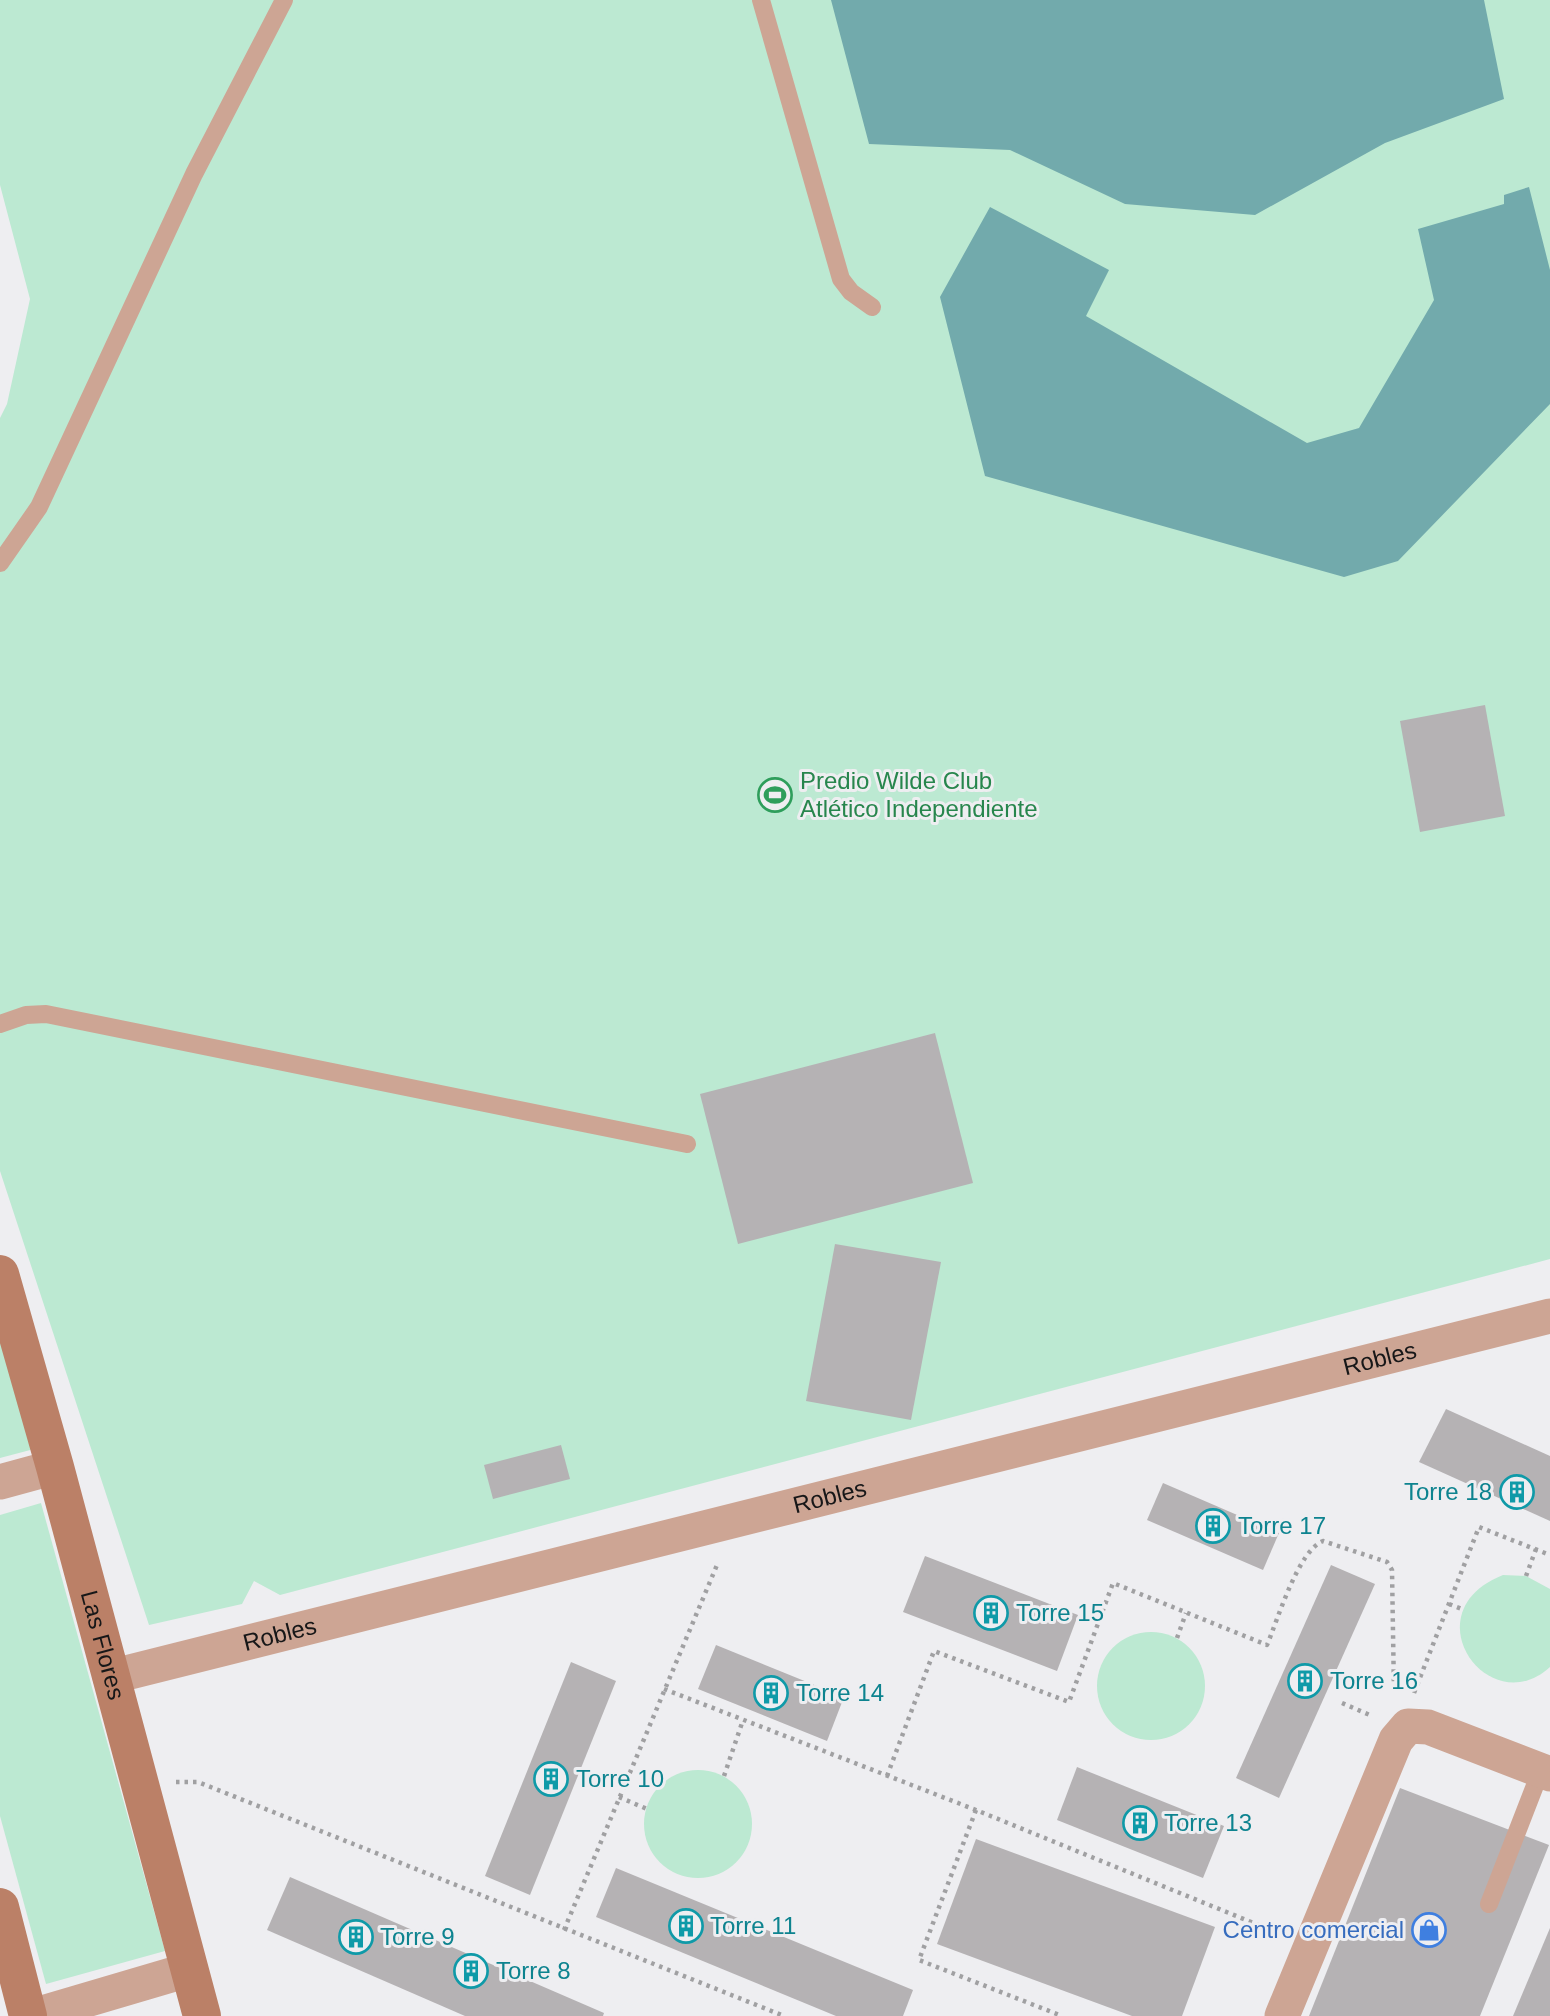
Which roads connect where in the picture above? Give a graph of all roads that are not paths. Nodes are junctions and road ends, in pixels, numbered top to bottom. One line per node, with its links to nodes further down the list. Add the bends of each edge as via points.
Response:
1 (284, 0): 4 (lane, via 194,174 39,507)
2 (761, 0): 3 (lane, via 841,279)
3 (872, 307)
4 (0, 563)
5 (0, 1024): 6 (lane, via 46,1014)
6 (687, 1144)
7 (0, 1274): 9 (street, Las Flores)
8 (1550, 1316): 11 (street, Robles)
9 (55, 1466): 10 (street); 11 (street, Las Flores)
10 (0, 1482)
11 (110, 1677): 15 (street, Las Flores)
12 (1545, 1772): 13 (lane); 18 (street, via 1428,1727 1408,1726 1396,1740)
13 (1489, 1904)
14 (0, 1907): 16 (street)
15 (188, 1970): 16 (street); 17 (street, Las Flores)
16 (30, 2016)
17 (202, 2016)
18 (1282, 2016)

